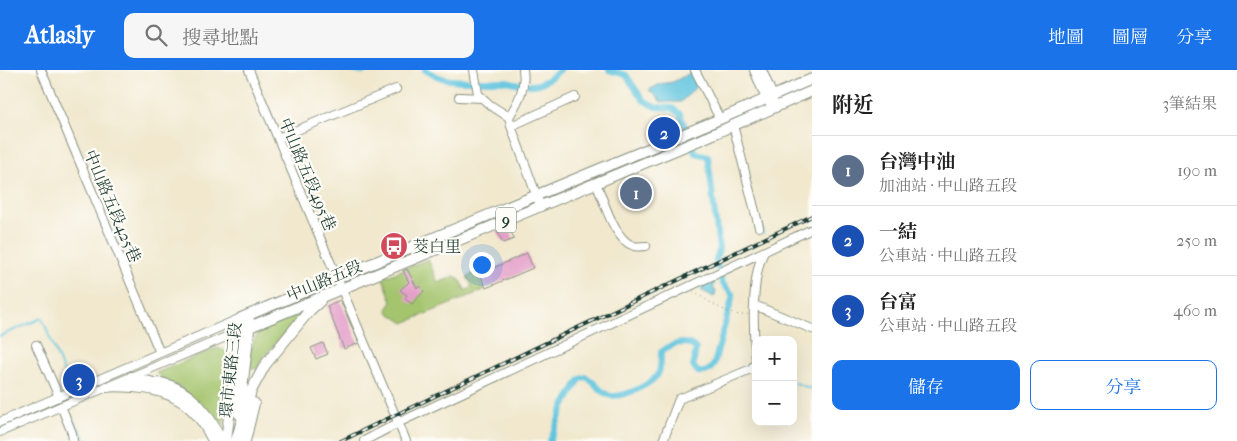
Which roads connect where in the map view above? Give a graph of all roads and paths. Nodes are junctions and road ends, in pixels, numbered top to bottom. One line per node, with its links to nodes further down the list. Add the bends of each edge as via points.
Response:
1 (41, 70): 37 (street, 中山路五段425巷)
2 (250, 70): 19 (street, 中山路五段495巷)
3 (474, 70): 13 (street, via 478,94)
4 (523, 70): 15 (street, via 525,82)
5 (695, 70): 16 (street)
6 (754, 70): 14 (street)
7 (762, 70): 14 (street)
8 (812, 79): 14 (main road, 9)
9 (396, 89): 19 (street)
10 (812, 91): 14 (main road, 9)
11 (459, 97): 13 (street)
12 (575, 97): 18 (street)
13 (482, 98): 15 (street)
14 (771, 101): 16 (main road, 9); 17 (main road, 9)
15 (509, 117): 18 (street)
16 (720, 120): 21 (main road, 中山路五段 / 9)
17 (733, 125): 20 (main road, 中山路五段 / 9); 22 (street)
18 (511, 126): 21 (street)
19 (278, 138): 26 (street, 中山路五段495巷)
20 (596, 183): 21 (main road, 中山路五段 / 9); 24 (street, via 617,232 634,246)
21 (538, 200): 26 (main road, 中山路五段 / 9); 28 (main road, 中山路五段 / 9)
22 (759, 227)
23 (812, 230): 25 (street)
24 (646, 246)
25 (764, 252): 30 (street, via 759,261); 44 (street)
26 (338, 278): 28 (street, 中山路五段495巷); 31 (main road, 中山路五段 / 9)
27 (688, 288): 30 (path, via 726,310 744,316)
28 (341, 290): 29 (main road, 中山路五段 / 9); 44 (street, 中山路五段495巷)
29 (325, 296): 32 (main road, 中山路五段 / 9); 36 (main road)
30 (754, 308): 33 (street); 34 (street)
31 (246, 316): 32 (main road, 環市東路三段); 37 (street, 中山路五段)
32 (244, 329): 39 (street, 中山路五段); 45 (main road, 環市東路三段); 50 (main road, 環市東路三段)
33 (812, 329)
34 (754, 336)
35 (36, 345): 41 (street)
36 (278, 349): 45 (main road, via 251,391); 52 (main road, via 260,383)
37 (160, 353): 41 (street, 中山路五段)
38 (752, 368): 55 (street, via 679,399)
39 (131, 377): 40 (street, 中山路五段); 49 (main road, via 165,384 186,394 203,411)
40 (106, 387): 42 (street, 中山路五段); 48 (main road, via 150,388 182,401 204,423)
41 (59, 397): 43 (street, 中山路五段)
42 (61, 406): 46 (street, 中山路五段); 47 (street)
43 (0, 422)
44 (398, 423): 53 (street); 54 (street, 中山路五段495巷)
45 (239, 428): 51 (main road)
46 (0, 432)
47 (73, 441)
48 (213, 441)
49 (220, 441)
50 (226, 441)
51 (236, 441)
52 (245, 441)
53 (364, 441)
54 (406, 441)
55 (663, 441)

